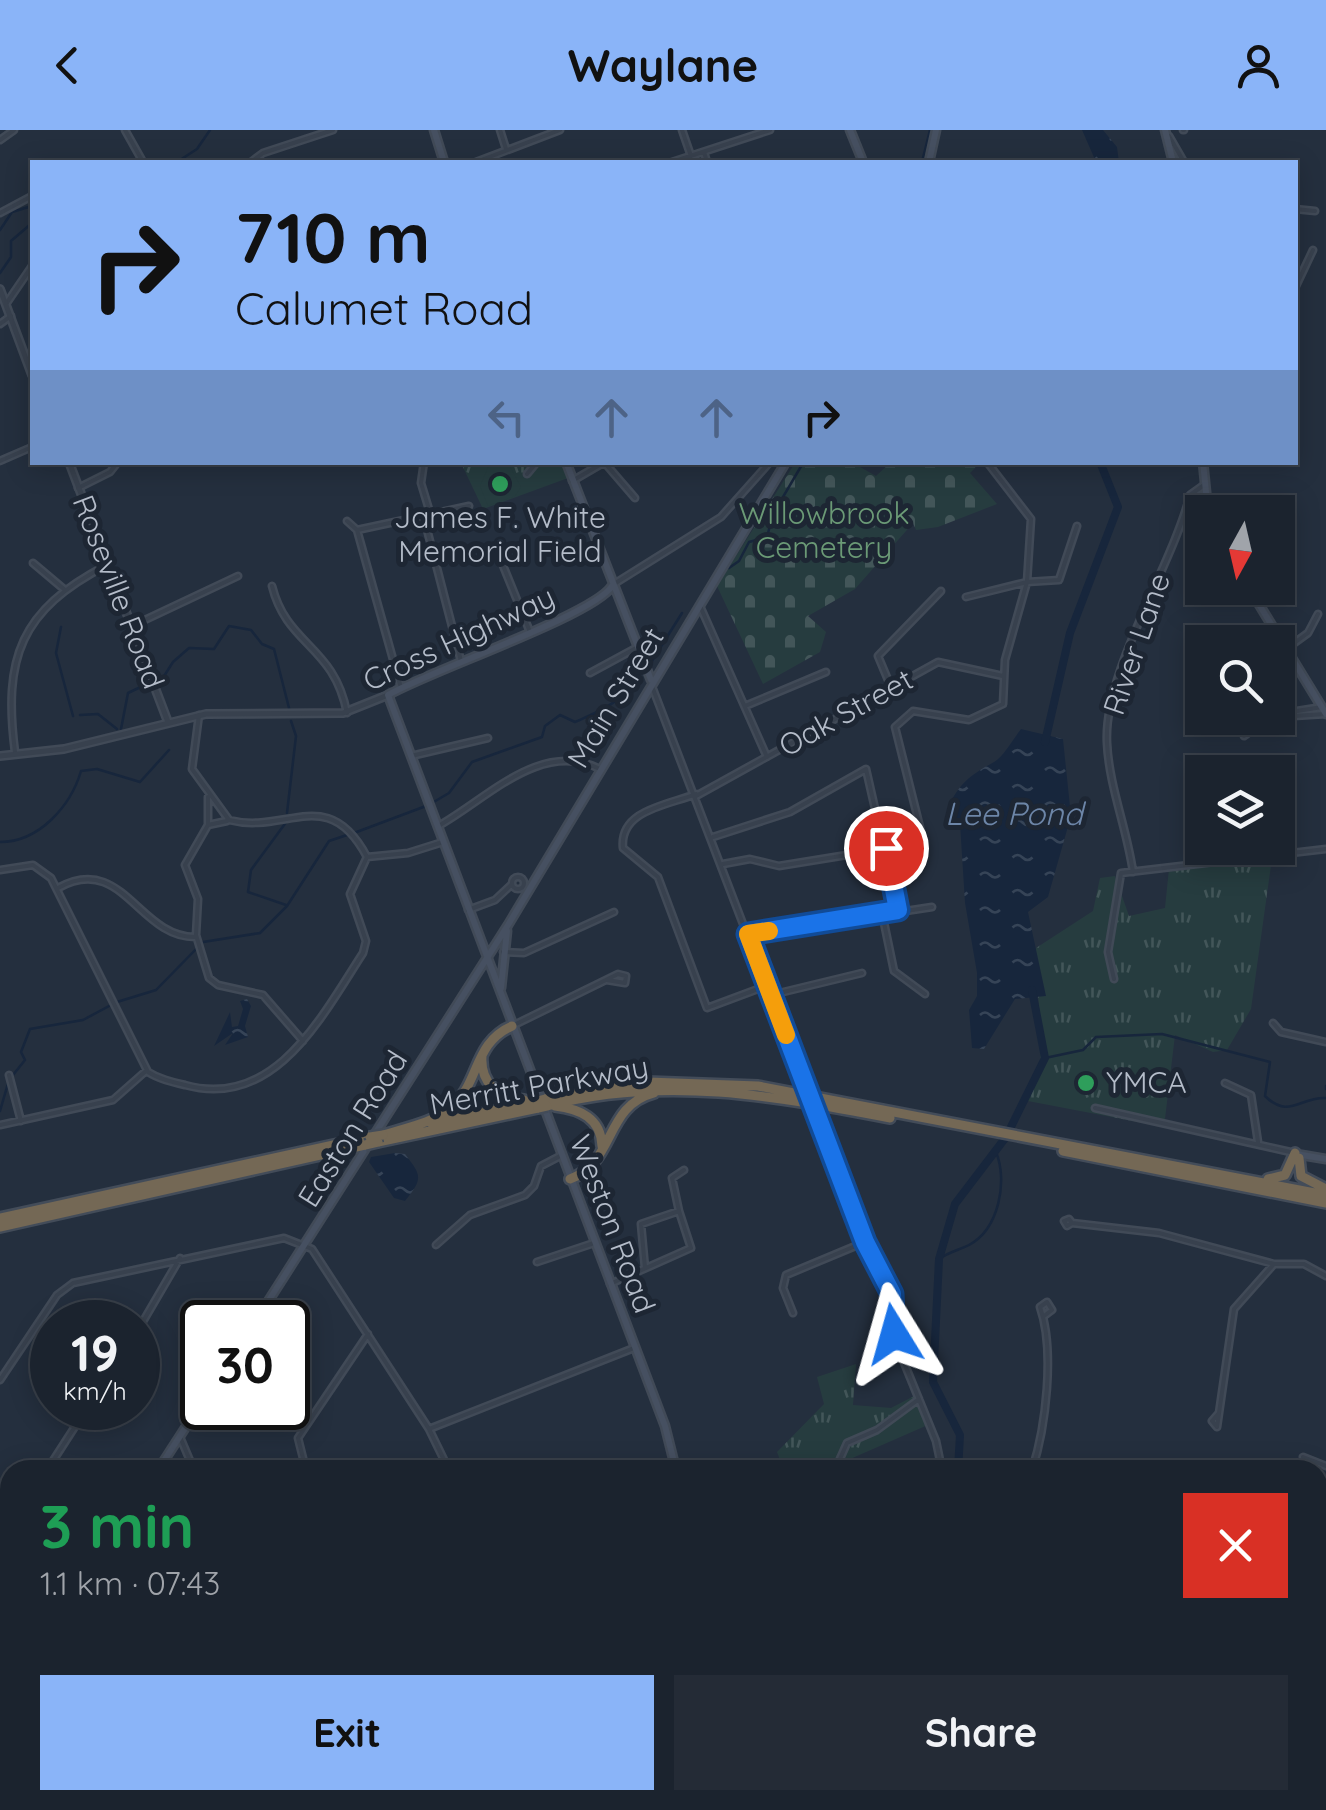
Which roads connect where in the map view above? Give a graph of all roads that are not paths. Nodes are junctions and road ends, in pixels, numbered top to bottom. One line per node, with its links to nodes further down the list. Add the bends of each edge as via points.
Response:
1 (14, 130): 12 (street)
2 (125, 130): 16 (street)
3 (333, 130): 17 (street)
4 (434, 130): 18 (main road)
5 (500, 130): 13 (street)
6 (560, 130): 13 (street)
7 (682, 130): 15 (street)
8 (770, 130): 14 (street)
9 (850, 130): 22 (main road)
10 (936, 130): 23 (main road)
11 (1167, 132): 24 (main road); 25 (street)
12 (0, 140)
13 (506, 151): 19 (street)
14 (704, 152): 15 (street); 21 (street)
15 (692, 156): 20 (street)
16 (143, 160)
17 (254, 160)
18 (443, 160)
19 (481, 160)
20 (679, 160)
21 (706, 160)
22 (862, 160)
23 (929, 160)
24 (1173, 160)
25 (1183, 160)
26 (30, 197): 29 (street)
27 (1298, 209): 28 (street)
28 (1315, 211)
29 (0, 213)
30 (1313, 250): 32 (street)
31 (30, 269): 34 (street)
32 (1298, 282)
33 (0, 289): 34 (street)
34 (6, 304): 35 (street)
35 (10, 316): 36 (street); 37 (street)
36 (0, 324)
37 (30, 371)
38 (30, 448): 39 (street)
39 (0, 461)
40 (70, 465): 54 (street, Roseville Road)
41 (115, 465): 54 (street)
42 (424, 465): 58 (street)
43 (536, 465): 51 (street)
44 (567, 465): 52 (main road)
45 (599, 465): 52 (street)
46 (607, 465): 56 (street)
47 (767, 465): 69 (street, Cross Highway, via 721,517)
48 (784, 465): 73 (main road, Main Street)
49 (991, 465): 67 (street, via 1030,519)
50 (1202, 465): 53 (main road)
51 (528, 474)
52 (572, 481): 69 (main road)
53 (1204, 485): 55 (main road); 113 (street, River Lane, via 1190,495 1108,724)
54 (78, 488): 65 (street, Roseville Road)
55 (1205, 495)
56 (635, 498)
57 (470, 506): 58 (street)
58 (431, 516): 59 (street)
59 (424, 518): 62 (street); 79 (street)
60 (346, 521): 62 (street)
61 (1076, 526): 67 (street, via 1059,580)
62 (357, 530): 86 (street)
63 (502, 563): 76 (street)
64 (33, 564): 70 (street)
65 (107, 565): 70 (street); 75 (street, Roseville Road)
66 (238, 576): 75 (street)
67 (1027, 582): 72 (street); 83 (street)
68 (272, 586): 90 (street, via 286,625 318,649 337,678)
69 (612, 586): 76 (main road, Cross Highway); 78 (main road)
70 (64, 590): 95 (street, via 34,619 14,664 8,700)
71 (941, 591): 85 (street, via 878,656)
72 (966, 597)
73 (698, 603): 84 (main road, Main Street); 88 (street)
74 (1318, 614): 77 (street)
75 (132, 626): 93 (street, Roseville Road)
76 (530, 632): 79 (main road, Cross Highway)
77 (1295, 642)
78 (638, 647): 82 (street); 84 (main road)
79 (461, 662): 86 (main road, Cross Highway)
80 (1295, 663): 89 (main road)
81 (826, 672): 88 (street)
82 (590, 673)
83 (1003, 676): 85 (street, Oak Street, via 938,662); 106 (street, via 1000,708 969,720 913,711 896,727)
84 (652, 682): 99 (main road, Main Street); 100 (street)
85 (891, 687): 98 (street, Oak Street)
86 (401, 688): 87 (main road, Cross Highway)
87 (388, 696): 90 (street, Cross Highway); 97 (main road, Weston Road)
88 (744, 706): 98 (street)
89 (1324, 711): 91 (street)
90 (347, 712): 92 (street, Cross Highway)
91 (1295, 714)
92 (200, 715): 93 (street, Cross Highway); 101 (street, via 192,762)
93 (168, 722): 95 (street, Cross Highway, via 64,749)
94 (488, 738): 97 (street)
95 (15, 752): 96 (street, Cross Highway)
96 (0, 756)
97 (412, 756): 104 (main road, Weston Road)
98 (767, 757): 100 (street, Oak Street)
99 (600, 769): 104 (street, via 575,760 539,764); 121 (main road, Main Street)
100 (696, 795): 105 (street); 129 (street, Oak Street, via 634,817 624,830 623,848 658,877 707,1008)
101 (208, 797): 102 (street); 103 (street)
102 (228, 820): 103 (street); 110 (street, via 326,816 344,825)
103 (208, 825): 123 (street, via 184,865 199,900)
104 (437, 826): 107 (main road, Weston Road)
105 (713, 837): 108 (street, via 781,816 866,769); 111 (street)
106 (924, 839)
107 (443, 842): 110 (street); 117 (main road, Weston Road)
108 (886, 848): 111 (street, via 779,866 750,859); 118 (street)
109 (1326, 849): 113 (street)
110 (367, 857): 135 (street, via 350,894 366,948)
111 (723, 864): 122 (street)
112 (0, 870): 115 (street, via 36,866)
113 (1133, 872): 127 (street, via 1120,878 1108,952)
114 (512, 884): 117 (street, via 496,900)
115 (56, 889): 123 (street, via 78,878 98,878 170,930); 138 (street)
116 (932, 907): 118 (street)
117 (468, 910): 125 (main road, Weston Road)
118 (898, 910): 120 (street)
119 (614, 912): 124 (street, via 524,953)
120 (882, 913): 122 (street); 130 (street, via 894,972)
121 (508, 925): 124 (main road, Weston Road); 125 (main road, Main Street)
122 (748, 934): 129 (street)
123 (197, 938): 135 (street, via 211,981 264,996)
124 (503, 952): 131 (main road, Weston Road)
125 (486, 959): 131 (main road, Weston Road); 165 (main road, Easton Road)
126 (862, 973): 132 (street)
127 (1114, 978)
128 (607, 980): 134 (street)
129 (767, 986): 132 (street)
130 (925, 994)
131 (501, 995): 134 (main road, Weston Road)
132 (771, 995): 163 (street, bridge)
133 (1273, 1023): 137 (street, via 1281,1032)
134 (512, 1026): 136 (highway); 152 (main road, Weston Road)
135 (303, 1042): 138 (street, via 234,1090 205,1090)
136 (488, 1042): 142 (highway, via 482,1065 488,1083 510,1098); 147 (highway, via 454,1105)
137 (1326, 1042)
138 (147, 1070): 144 (street, via 112,1100)
139 (10, 1077): 144 (street)
140 (1225, 1084): 149 (street, via 1251,1095)
141 (715, 1089): 142 (highway, Merritt Parkway, via 631,1090); 146 (highway, Merritt Parkway); 150 (highway, via 639,1098 618,1115)
142 (542, 1103): 146 (highway, Merritt Parkway, via 648,1082 735,1083); 147 (highway, Merritt Parkway); 150 (highway, via 590,1118)
143 (1095, 1108): 149 (street)
144 (21, 1120): 145 (street)
145 (0, 1125)
146 (982, 1132): 148 (highway, Merritt Parkway)
147 (374, 1140): 160 (highway, Merritt Parkway); 162 (highway, Merritt Parkway)
148 (1028, 1141): 154 (highway, Merritt Parkway); 158 (highway, Merritt Parkway)
149 (1258, 1142): 151 (street)
150 (602, 1153): 156 (highway)
151 (1298, 1154): 153 (main road); 154 (highway, via 1278,1178); 157 (highway, via 1301,1176)
152 (562, 1155): 156 (main road, Weston Road); 166 (street, via 541,1166 526,1194 470,1216)
153 (1326, 1159)
154 (1187, 1168): 157 (highway, Merritt Parkway)
155 (684, 1170): 159 (street, via 672,1178)
156 (570, 1179): 164 (main road, Weston Road)
157 (1326, 1192)
158 (1326, 1204)
159 (679, 1210): 170 (street, via 641,1224); 170 (street, via 692,1248)
160 (0, 1218)
161 (1072, 1223): 169 (street, via 1160,1233)
162 (0, 1227)
163 (865, 1242): 175 (street, via 786,1275 783,1288); 180 (street, via 894,1299 896,1344)
164 (594, 1244): 168 (street); 172 (main road, Weston Road)
165 (306, 1245): 167 (street, via 274,1238); 174 (main road, Easton Road); 177 (street)
166 (436, 1245)
167 (180, 1258): 173 (street); 179 (street, via 64,1288)
168 (537, 1262)
169 (1274, 1264): 171 (street, via 1304,1264); 181 (street, via 1234,1308)
170 (645, 1268): 172 (street)
171 (1326, 1276)
172 (610, 1284): 178 (main road, Weston Road)
173 (156, 1300)
174 (270, 1300)
175 (793, 1313)
176 (1044, 1316): 195 (street, via 1043,1432)
177 (368, 1334): 182 (street); 190 (street, via 298,1438)
178 (634, 1348): 182 (street); 192 (main road, Weston Road)
179 (0, 1380)
180 (920, 1400): 193 (street, via 847,1443); 194 (street)
181 (1218, 1413)
182 (430, 1429): 191 (street)
183 (73, 1430): 187 (street)
184 (185, 1430): 185 (main road)
185 (180, 1438): 188 (main road); 189 (street)
186 (1302, 1456): 196 (street)
187 (53, 1460)
188 (165, 1460)
189 (190, 1460)
190 (304, 1460)
191 (444, 1460)
192 (674, 1460)
193 (839, 1460)
194 (939, 1460)
195 (1035, 1460)
196 (1312, 1460)

